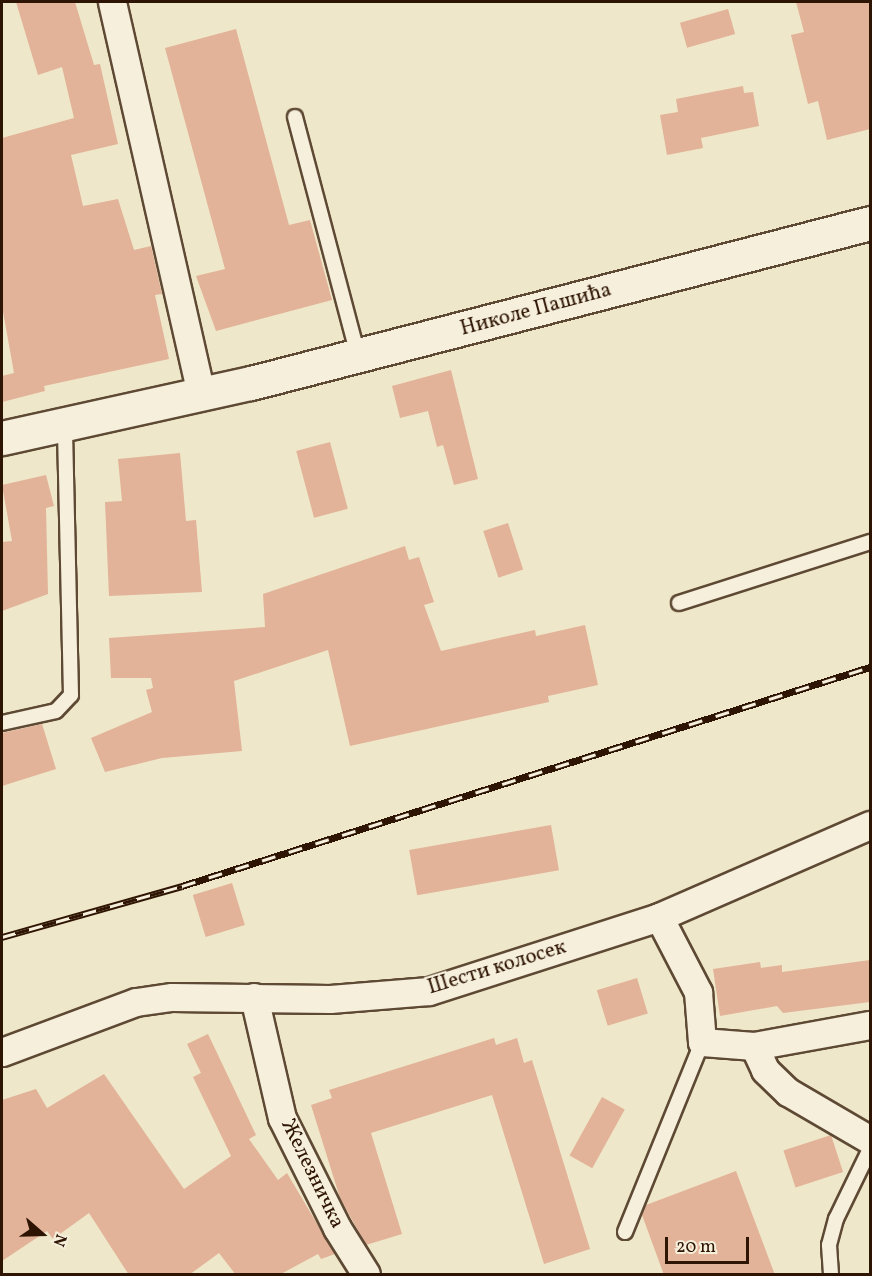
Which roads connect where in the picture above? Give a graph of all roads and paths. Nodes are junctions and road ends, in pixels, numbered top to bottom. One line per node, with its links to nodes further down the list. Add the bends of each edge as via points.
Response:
1 (112, 2): 5 (street)
2 (296, 117): 4 (lane)
3 (870, 223): 4 (main road, Николе Пашића)
4 (358, 356): 5 (main road, Николе Пашића)
5 (201, 395): 6 (main road, Николе Пашића)
6 (65, 423): 7 (main road, Николе Пашића); 10 (lane, via 70,695 56,711)
7 (2, 438)
8 (870, 542): 9 (lane)
9 (679, 603)
10 (2, 723)
11 (870, 825): 12 (street, Шести колосек)
12 (659, 917): 13 (street, Шести колосек, via 429,991 330,999); 15 (street, via 698,992)
13 (254, 997): 17 (street, Шести колосек, via 172,997 136,1002); 21 (street, Железничка, via 282,1118 337,1228)
14 (870, 1025): 16 (street)
15 (702, 1042): 16 (street); 20 (lane)
16 (754, 1046): 18 (street, via 765,1070 788,1092)
17 (2, 1052)
18 (870, 1140)
19 (870, 1149): 22 (lane, via 836,1219 829,1245)
20 (625, 1232)
21 (366, 1275)
22 (831, 1275)

